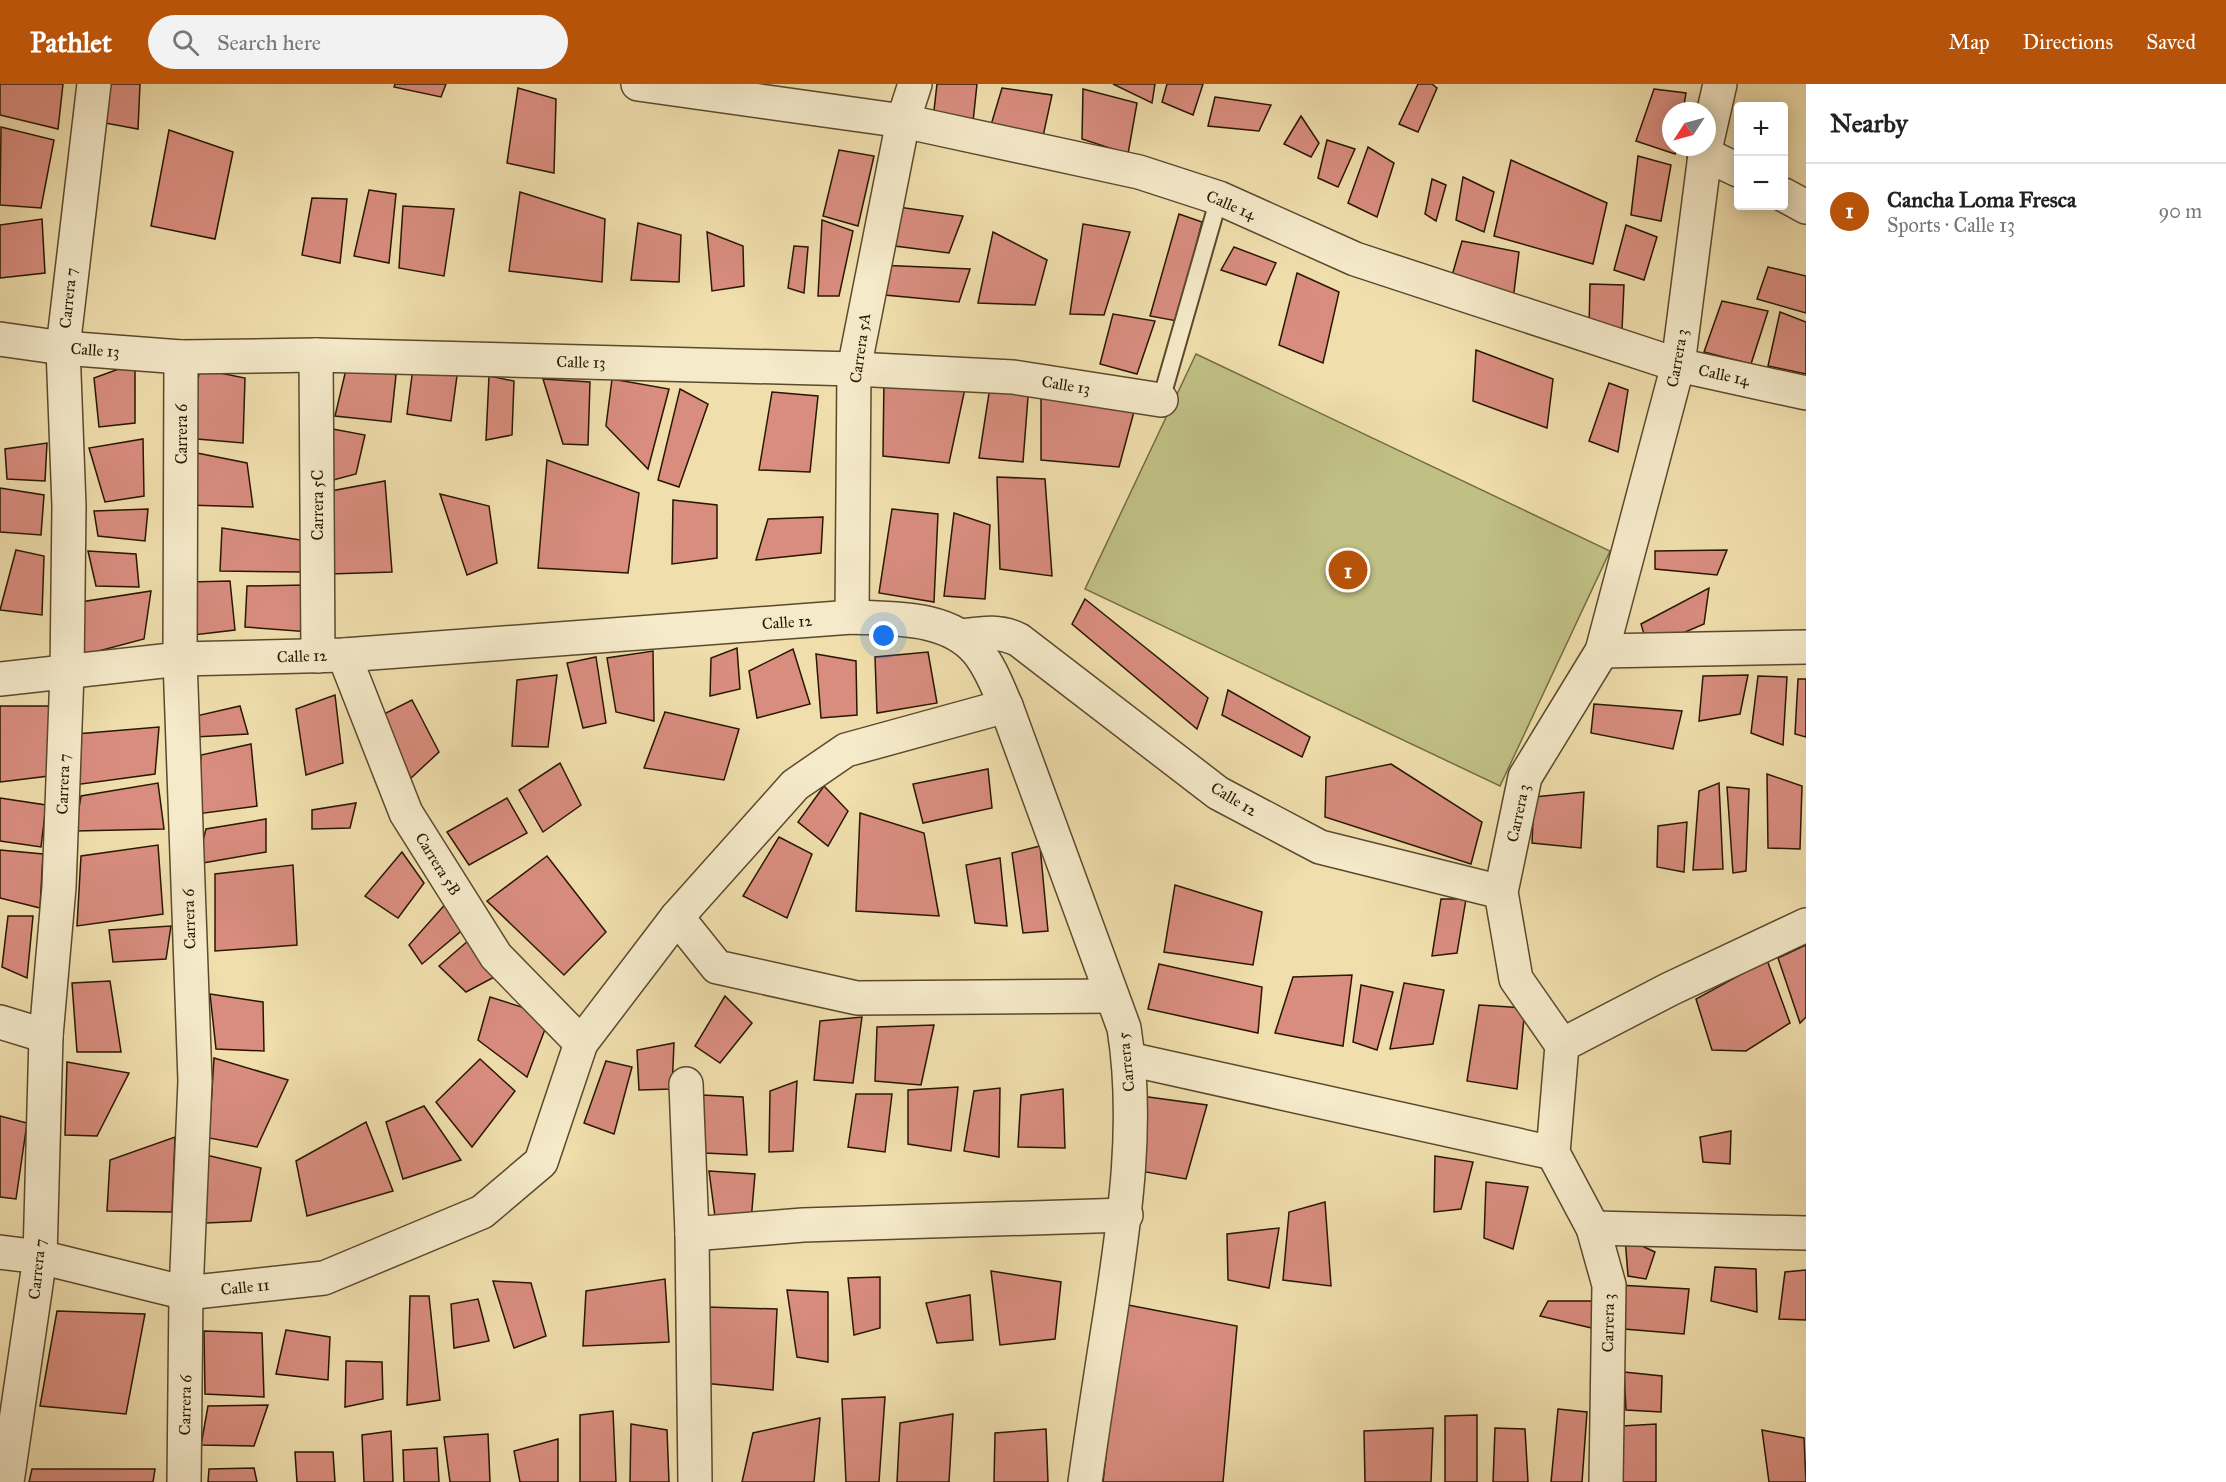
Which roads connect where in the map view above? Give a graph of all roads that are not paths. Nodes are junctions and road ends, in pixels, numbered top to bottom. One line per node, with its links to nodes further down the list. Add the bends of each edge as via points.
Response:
1 (94, 84): 14 (street, Carrera 7)
2 (638, 84): 6 (street, Calle 14)
3 (915, 84): 6 (street, Carrera 5A)
4 (1720, 84): 5 (street, Carrera 3)
5 (1716, 102)
6 (903, 121): 11 (street, Calle 14, via 1139,172); 18 (street, Carrera 5A)
7 (1716, 155): 9 (street)
8 (1705, 156): 17 (street, Carrera 3)
9 (1734, 167)
10 (1788, 197): 12 (street)
11 (1219, 198): 17 (street, Calle 14, via 1354,259); 20 (lane)
12 (1806, 207)
13 (0, 339): 14 (street, Calle 13)
14 (63, 348): 16 (street, Calle 13); 27 (street, Carrera 7, via 69,506)
15 (316, 355): 16 (street, Calle 13); 18 (street, Calle 13); 25 (street, Carrera 5C)
16 (181, 357): 26 (street, Carrera 6)
17 (1678, 365): 19 (street, Calle 14); 24 (street, Carrera 3)
18 (854, 369): 20 (street, Calle 13, via 1013,377); 21 (street, Carrera 5A)
19 (1806, 393)
20 (1161, 400)
21 (852, 617): 22 (street, Calle 12, via 936,625); 25 (street, Calle 12)
22 (962, 636): 29 (street, Carrera 5, via 990,670); 30 (street, Calle 12, via 1007,634 1019,640 1218,793 1320,847)
23 (1806, 647): 24 (street)
24 (1602, 651): 30 (street, Carrera 3, via 1526,777)
25 (331, 655): 26 (street, Calle 12); 36 (street, Carrera 5B, via 406,813 496,956)
26 (180, 659): 27 (street, Calle 12); 47 (street, Carrera 6, via 195,1081)
27 (67, 673): 28 (street, Calle 12); 35 (street, Carrera 7, via 59,888)
28 (0, 679)
29 (1006, 706): 31 (street, Calle 11, via 846,750 795,785); 33 (street, Carrera 5)
30 (1501, 892): 37 (street, Carrera 3, via 1516,979)
31 (677, 917): 33 (street, via 717,967 857,998); 36 (street, Calle 11)
32 (1806, 925): 37 (street)
33 (1111, 996): 38 (street, Carrera 5, via 1124,1028)
34 (0, 1022): 35 (street)
35 (46, 1036): 46 (street, Carrera 7)
36 (581, 1043): 47 (street, Calle 11, via 541,1162 482,1212 324,1278)
37 (1562, 1045): 40 (street)
38 (1129, 1059): 40 (street); 41 (street, Carrera 5)
39 (686, 1084): 44 (street)
40 (1553, 1153): 42 (street, Carrera 3)
41 (1126, 1215): 44 (street, via 803,1225); 51 (street, Carrera 5)
42 (1593, 1228): 43 (street); 52 (street, Carrera 3, via 1608,1284)
43 (1806, 1233)
44 (692, 1234): 50 (street)
45 (0, 1252): 46 (street, Calle 11)
46 (40, 1257): 47 (street, Calle 11); 48 (street, Carrera 7)
47 (186, 1293): 49 (street, Carrera 6)
48 (7, 1482)
49 (184, 1482)
50 (695, 1482)
51 (1084, 1482)
52 (1606, 1482)

